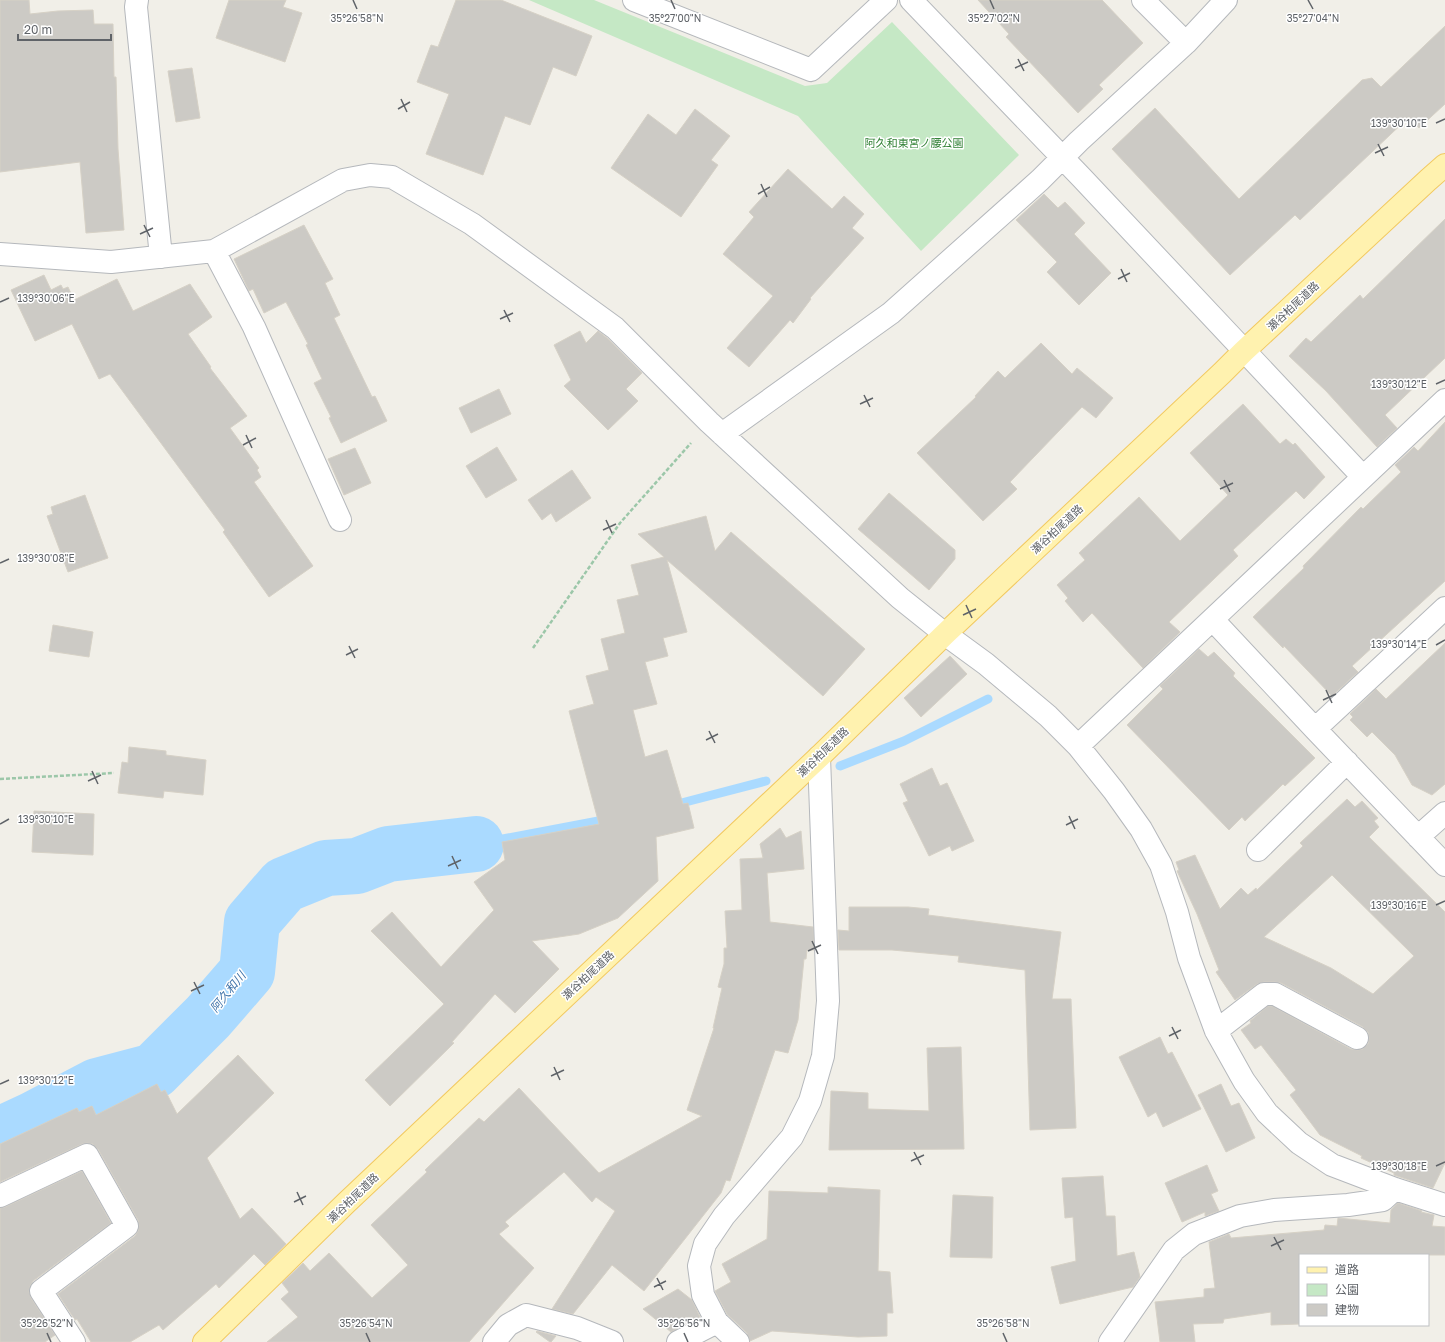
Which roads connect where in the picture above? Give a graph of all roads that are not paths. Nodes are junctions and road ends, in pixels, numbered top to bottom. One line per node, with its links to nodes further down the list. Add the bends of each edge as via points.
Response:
1 (137, 0): 12 (street)
2 (634, 0): 3 (street, via 811,70)
3 (886, 0)
4 (911, 0): 8 (street)
5 (1143, 0): 7 (street)
6 (1226, 0): 7 (street)
7 (1186, 43): 8 (street)
8 (1063, 157): 13 (street); 15 (street, via 891,313)
9 (1445, 166): 13 (main road, 瀬谷柏尾道路)
10 (214, 251): 12 (street); 15 (street, via 343,180 370,175 392,177 472,224 616,328); 17 (street, via 254,327)
11 (0, 254): 12 (street, via 111,262)
12 (161, 257)
13 (1244, 351): 16 (street); 20 (main road, 瀬谷柏尾道路)
14 (1445, 400): 16 (street)
15 (716, 428): 20 (street, via 900,598)
16 (1363, 477): 19 (street)
17 (340, 520)
18 (1445, 608): 21 (street)
19 (1213, 620): 21 (street); 22 (street)
20 (945, 634): 22 (street, via 986,664 1048,716); 23 (main road, 瀬谷柏尾道路)
21 (1315, 730): 24 (street)
22 (1078, 746): 29 (street, via 1141,829 1161,865)
23 (819, 756): 34 (street, via 828,1001 823,1056 810,1101 792,1136 724,1216 705,1244 699,1266 703,1294); 36 (main road, 瀬谷柏尾道路)
24 (1347, 762): 26 (street); 27 (street)
25 (1445, 813): 26 (street)
26 (1418, 837): 28 (street)
27 (1258, 850)
28 (1445, 865)
29 (1216, 1031): 30 (street, via 1264,994 1275,994); 31 (street, via 1244,1081 1267,1113 1299,1143 1332,1165)
30 (1357, 1038)
31 (1395, 1189): 33 (street); 41 (street, via 1384,1200 1274,1210 1240,1216 1194,1234 1174,1250)
32 (0, 1196): 35 (street, via 87,1155 127,1226 41,1291)
33 (1445, 1205)
34 (717, 1322): 39 (street); 40 (street)
35 (74, 1342)
36 (204, 1342)
37 (494, 1342): 38 (street, via 508,1325 526,1315 577,1328)
38 (612, 1342)
39 (678, 1342)
40 (738, 1342)
41 (1110, 1342)

